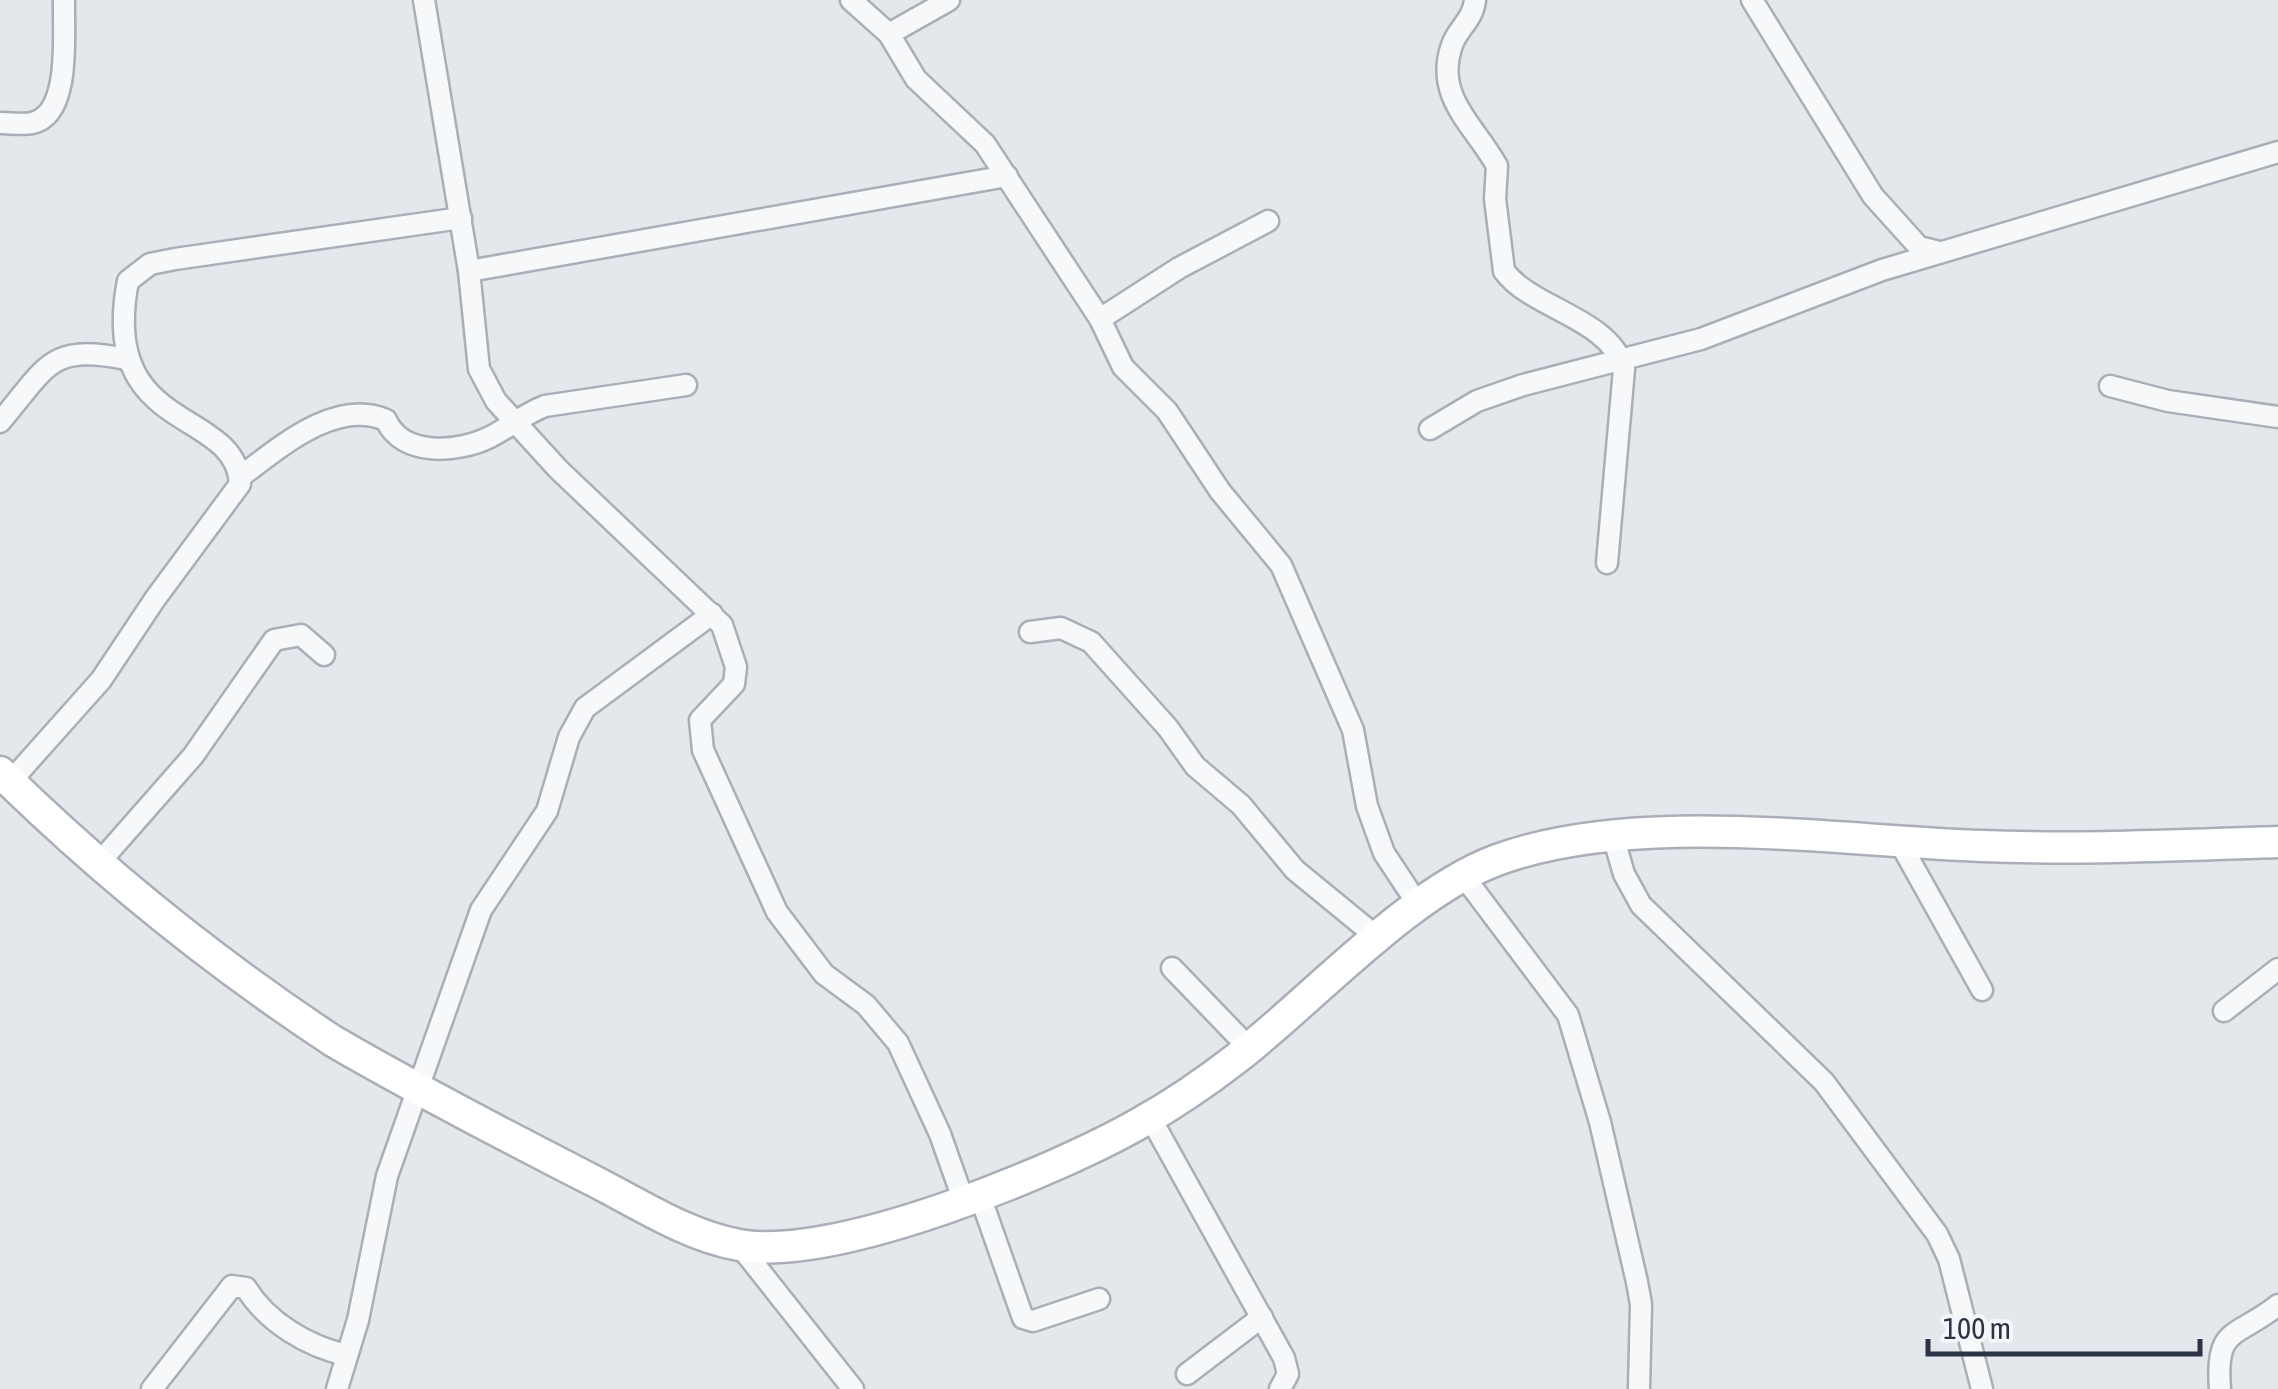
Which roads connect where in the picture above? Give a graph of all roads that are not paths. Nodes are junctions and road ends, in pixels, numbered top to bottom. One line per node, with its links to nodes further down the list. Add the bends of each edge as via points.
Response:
1 (64, 0): 8 (street, via 61,88 51,114 33,124)
2 (424, 0): 11 (street)
3 (852, 0): 7 (street)
4 (949, 0): 7 (street)
5 (1475, 0): 16 (street, via 1472,17 1452,41 1450,88 1456,111 1497,166 1494,200 1504,271)
6 (1752, 0): 13 (street, via 1873,196 1919,246)
7 (889, 34): 10 (street, via 916,78)
8 (0, 123)
9 (2278, 152): 13 (street)
10 (1008, 176): 14 (street); 15 (street)
11 (461, 218): 14 (street); 17 (street, via 150,264 128,281)
12 (1268, 220): 15 (street)
13 (1941, 252): 16 (street, via 1751,323)
14 (469, 271): 21 (street, via 479,368)
15 (1100, 319): 35 (street, via 1123,367 1167,411 1288,577 1353,730 1372,825)
16 (1621, 356): 23 (street, via 1477,402); 25 (street, via 1624,388)
17 (126, 359): 22 (street, via 68,353); 24 (street, via 146,392 207,434)
18 (686, 386): 21 (street, via 577,398)
19 (2110, 386): 20 (street)
20 (2278, 417)
21 (513, 421): 24 (street, via 487,439 452,448 404,442 372,414 342,417 319,424); 26 (street)
22 (0, 422)
23 (1430, 429)
24 (240, 477): 29 (street, via 236,496 155,598 111,667)
25 (1607, 563)
26 (712, 614): 42 (street, via 585,708 568,737 546,811 481,910); 44 (street, via 727,633 734,684 698,732 728,808 777,912 824,974 866,1005 898,1043)
27 (1030, 632): 36 (street, via 1060,628 1091,642 1195,766 1241,806 1295,870)
28 (324, 655): 33 (street, via 301,635 274,640 193,756)
29 (5, 777): 33 (street)
30 (1612, 836): 32 (street); 34 (street, via 1527,851); 56 (street, via 1641,905 1824,1082 1937,1234)
31 (2278, 842): 32 (street)
32 (1900, 843): 39 (street)
33 (98, 864): 42 (street, via 287,1011)
34 (1465, 878): 35 (street); 55 (street, via 1568,1015 1637,1282)
35 (1419, 906): 36 (street)
36 (1378, 938): 41 (street)
37 (1172, 968): 41 (street)
38 (2278, 970): 40 (street)
39 (1982, 990)
40 (2224, 1011)
41 (1250, 1048): 43 (street)
42 (416, 1087): 45 (street, via 677,1224); 49 (street, via 387,1176)
43 (1150, 1117): 44 (street); 48 (street)
44 (971, 1196): 45 (street, via 829,1239); 46 (street, via 1024,1318 1033,1321)
45 (740, 1246): 53 (street)
46 (1100, 1299)
47 (2278, 1306): 57 (street, via 2222,1344)
48 (1262, 1317): 50 (street); 54 (street, via 1288,1368)
49 (347, 1355): 51 (street, via 315,1346 266,1312 246,1288 232,1286); 52 (street)
50 (1188, 1374)
51 (152, 1389)
52 (337, 1389)
53 (853, 1389)
54 (1280, 1389)
55 (1640, 1389)
56 (1982, 1389)
57 (2220, 1389)

